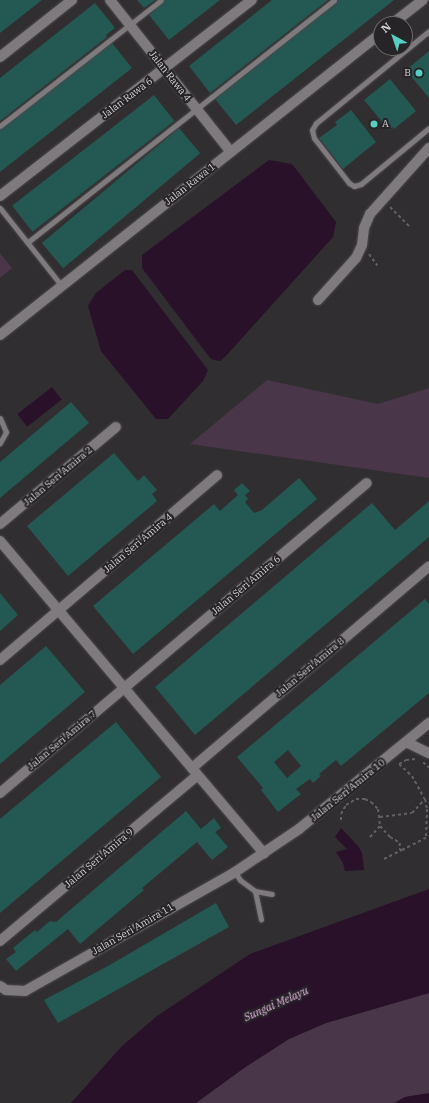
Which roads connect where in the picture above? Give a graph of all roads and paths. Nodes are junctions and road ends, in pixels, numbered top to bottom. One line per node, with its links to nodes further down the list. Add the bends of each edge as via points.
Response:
1 (72, 0): 11 (street)
2 (110, 0): 8 (street, Jalan Rawa 4)
3 (161, 0): 8 (lane)
4 (252, 0): 12 (street, Jalan Rawa 6)
5 (334, 0): 13 (lane)
6 (423, 0): 7 (street)
7 (402, 16)
8 (130, 24): 12 (street, Jalan Rawa 4); 14 (lane)
9 (429, 31): 15 (lane, via 316,123 312,130 314,138 354,186 360,184)
10 (373, 39): 17 (street, Jalan Rawa 1)
11 (0, 57)
12 (165, 69): 13 (street, Jalan Rawa 4); 18 (street, Jalan Rawa 6)
13 (197, 109): 17 (street, Jalan Rawa 4); 22 (lane)
14 (0, 126)
15 (429, 128)
16 (429, 148): 19 (street)
17 (231, 152): 23 (street, Jalan Rawa 1)
18 (0, 196)
19 (383, 200): 21 (path); 24 (street, via 370,214 356,258)
20 (0, 208): 22 (lane)
21 (409, 226)
22 (28, 242): 23 (lane)
23 (61, 285): 25 (street, Jalan Rawa 1)
24 (318, 300)
25 (0, 335)
26 (0, 418): 28 (lane, via 6,432)
27 (116, 427): 32 (street, Jalan Seri Amira 2)
28 (2, 437): 29 (lane)
29 (0, 443)
30 (217, 475): 35 (street, Jalan Seri Amira 4)
31 (367, 483): 37 (street, Jalan Seri Amira 6)
32 (0, 524)
33 (0, 541): 35 (street)
34 (429, 566): 44 (street, Jalan Seri Amira 8)
35 (59, 610): 36 (street, Jalan Seri Amira 4); 37 (street)
36 (0, 660)
37 (124, 688): 44 (street); 45 (street, Jalan Seri Amira 7)
38 (429, 723): 39 (street, Jalan Seri Amira 10)
39 (406, 742): 40 (street); 41 (street, Jalan Seri Amira 10)
40 (429, 753)
41 (382, 762): 42 (path); 53 (street, Jalan Seri Amira 10, via 300,829)
42 (399, 764): 43 (path, via 414,758); 46 (path, via 412,776)
43 (429, 768)
44 (195, 772): 53 (street); 59 (street, Jalan Seri Amira 9)
45 (0, 793)
46 (425, 799): 47 (path, via 412,813); 51 (path, via 428,809)
47 (380, 817): 48 (path, via 378,809 371,802 356,799 346,805); 49 (path)
48 (341, 820)
49 (380, 826): 50 (path); 52 (path, via 400,843 399,848)
50 (370, 837)
51 (428, 837): 52 (path)
52 (402, 850): 54 (path)
53 (264, 853): 55 (street, Jalan Seri Amira 11)
54 (384, 859)
55 (235, 872): 56 (lane, via 240,880); 60 (street, Jalan Seri Amira 11, via 25,991 6,990)
56 (255, 891): 57 (lane); 58 (lane)
57 (272, 894)
58 (261, 920)
59 (0, 941)
60 (0, 986)

